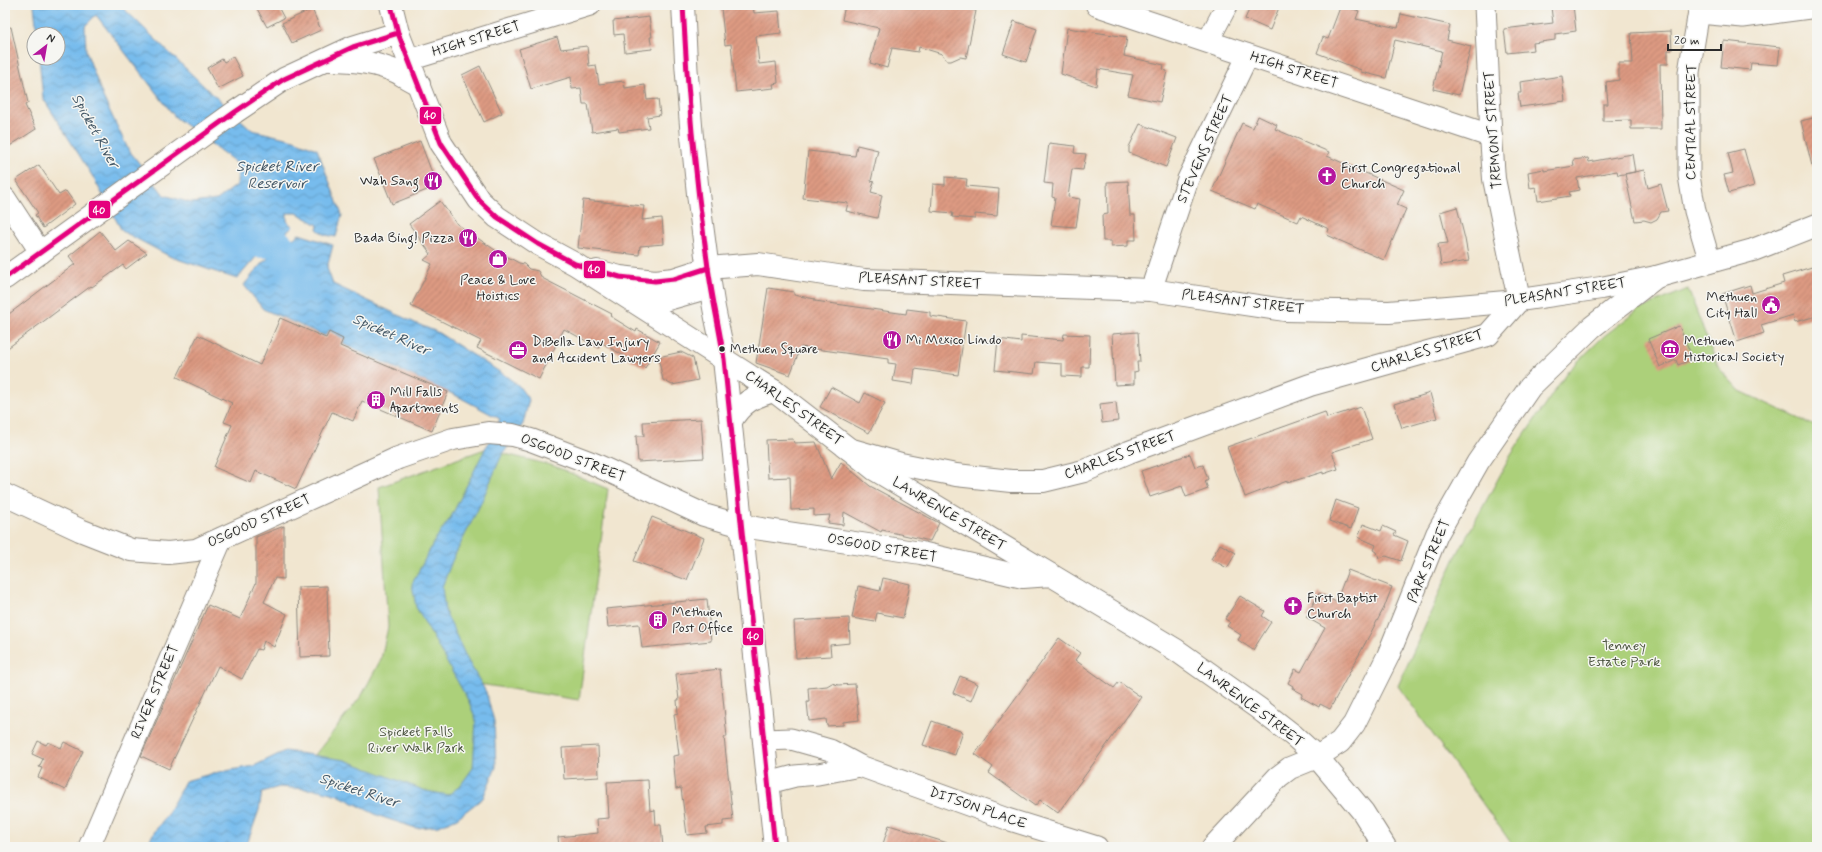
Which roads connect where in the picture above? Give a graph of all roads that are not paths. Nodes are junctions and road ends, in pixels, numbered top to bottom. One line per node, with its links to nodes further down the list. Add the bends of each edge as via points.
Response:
1 (391, 5): 9 (main road)
2 (590, 5): 13 (street, HIGH STREET)
3 (683, 5): 22 (main road, via 685,66)
4 (1097, 5): 10 (main road, HIGH STREET)
5 (1227, 5): 10 (street)
6 (1485, 5): 15 (street, TREMONT STREET)
7 (1817, 7): 8 (street, via 1743,17)
8 (1699, 9): 19 (street, CENTRAL STREET, via 1689,72 1689,176 1695,211)
9 (398, 33): 12 (main road, via 353,47); 13 (main road)
10 (1208, 41): 11 (main road, HIGH STREET)
11 (1248, 55): 15 (main road, HIGH STREET); 24 (street, STEVENS STREET, via 1188,179)
12 (327, 60): 14 (main road, via 369,63 397,72); 18 (main road, via 284,79 235,112)
13 (409, 60): 14 (main road)
14 (419, 84): 20 (main road, via 441,143 479,200 497,218)
15 (1491, 136): 25 (main road, TREMONT STREET, via 1494,179)
16 (5, 198): 18 (street)
17 (1817, 225): 19 (main road, PLEASANT STREET, via 1753,250)
18 (41, 253): 23 (main road)
19 (1710, 262): 21 (main road, PLEASANT STREET)
20 (575, 264): 22 (main road, via 620,278 655,281); 26 (main road, CHARLES STREET)
21 (1656, 276): 25 (main road, PLEASANT STREET, via 1601,288); 36 (main road, PARK STREET, via 1592,327 1530,387 1482,455 1437,534 1394,643 1367,700 1340,742)
22 (709, 277): 24 (main road, PLEASANT STREET, via 758,264 864,280); 26 (main road, via 660,301); 27 (main road)
23 (5, 278)
24 (1151, 290): 25 (main road, PLEASANT STREET, via 1285,310 1389,312)
25 (1519, 300): 30 (main road, CHARLES STREET, via 1488,335 1310,385 1071,475 1042,481 1011,481 956,475 901,464)
26 (634, 301): 27 (main road, CHARLES STREET)
27 (724, 359): 28 (main road, CHARLES STREET); 29 (main road)
28 (774, 392): 29 (main road, via 762,394 738,409); 30 (main road, CHARLES STREET)
29 (731, 421): 32 (main road)
30 (849, 449): 34 (main road, LAWRENCE STREET, via 874,469)
31 (5, 495): 33 (main road, OSGOOD STREET, via 80,530 131,550 168,553 196,550)
32 (742, 526): 33 (main road, OSGOOD STREET, via 704,514 594,464 531,440 488,433 453,439 398,458); 34 (main road, OSGOOD STREET, via 921,554 1023,577); 35 (main road)
33 (222, 538): 39 (street, RIVER STREET)
34 (1052, 575): 36 (main road, LAWRENCE STREET, via 1179,652 1258,708)
35 (765, 740): 37 (street, DITSON PLACE, via 791,739 830,750); 38 (main road)
36 (1317, 757): 42 (main road, PARK STREET, via 1290,768 1278,777); 43 (main road, LAWRENCE STREET, via 1363,812)
37 (860, 766): 38 (street); 41 (street, DITSON PLACE, via 1008,819)
38 (768, 783): 40 (main road)
39 (89, 847)
40 (775, 847)
41 (1097, 847)
42 (1213, 847)
43 (1385, 847)

